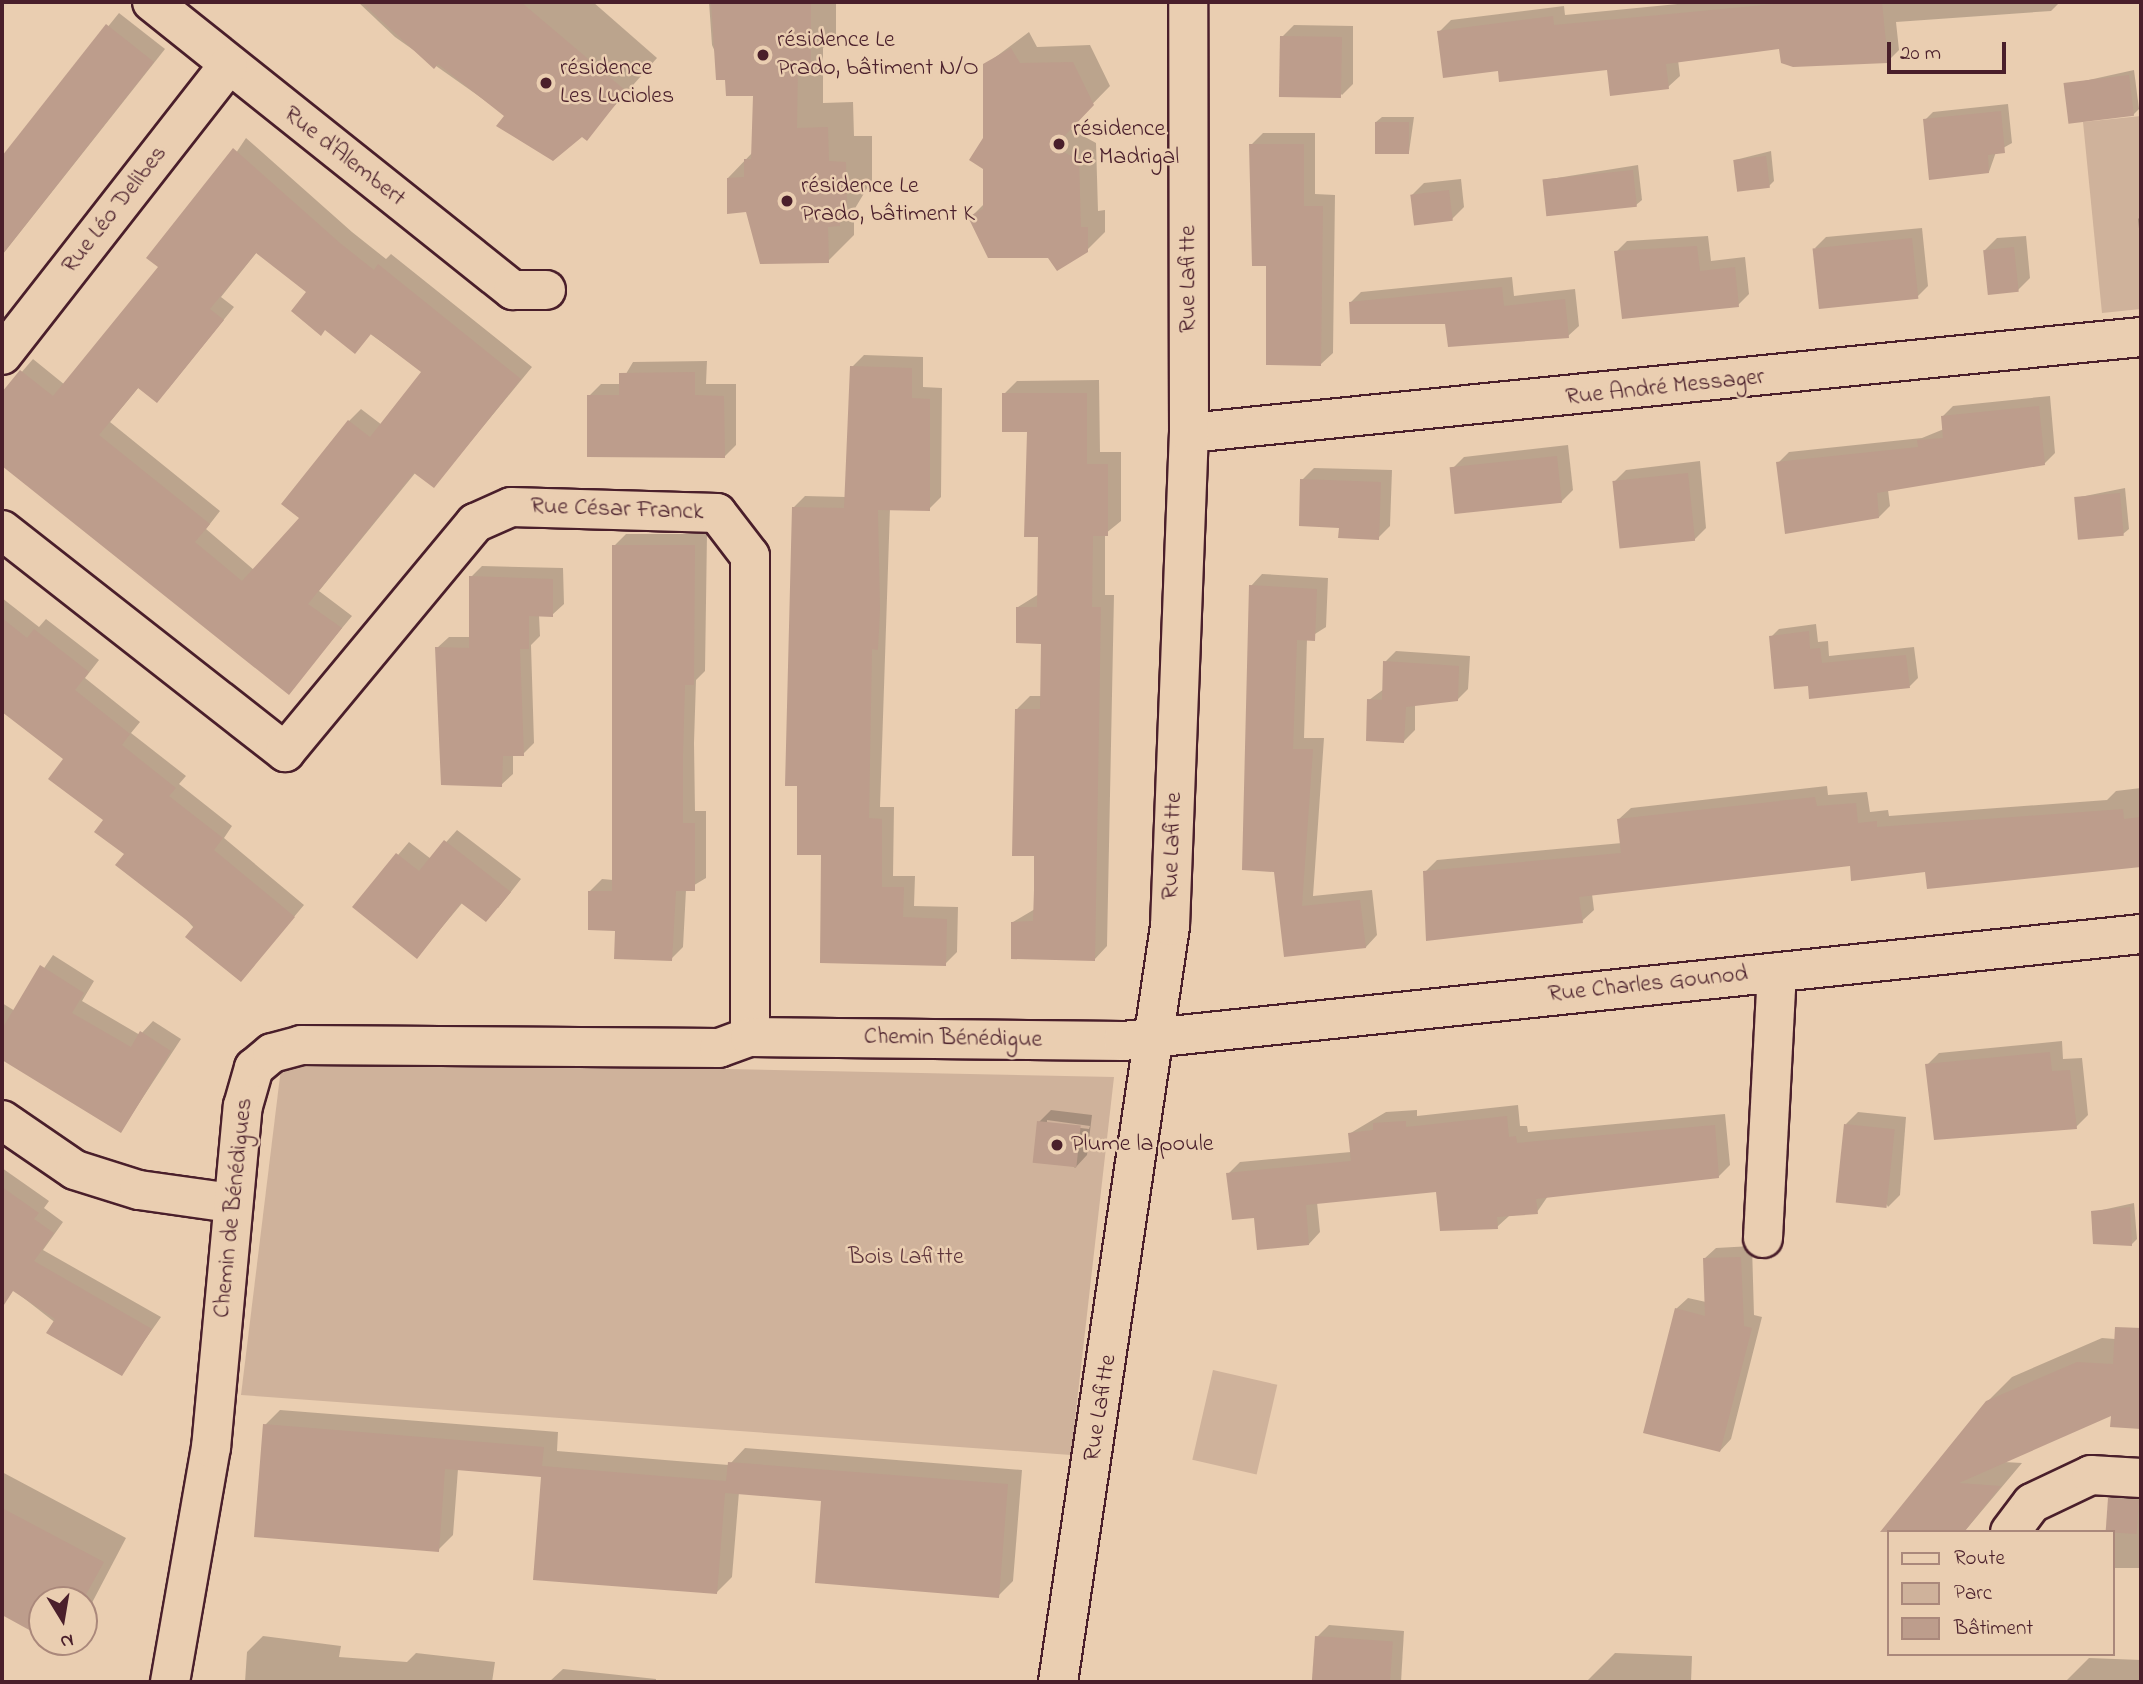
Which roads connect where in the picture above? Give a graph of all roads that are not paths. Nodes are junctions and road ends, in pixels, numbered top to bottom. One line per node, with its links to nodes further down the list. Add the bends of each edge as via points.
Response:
1 (152, 2): 3 (street, Rue d'Alembert)
2 (1187, 2): 7 (street, Rue Lafitte)
3 (228, 65): 4 (street, Rue d'Alembert, via 513,290); 6 (street, Rue Léo Delibes)
4 (545, 290)
5 (2141, 337): 7 (street, Rue André Messager)
6 (2, 355)
7 (1189, 433): 12 (street, Rue Lafitte, via 1170,926)
8 (2, 530): 11 (street, Rue César Franck, via 285,752 475,523 511,507 716,513 750,556)
9 (2141, 934): 10 (street, Rue Charles Gounod)
10 (1777, 972): 12 (street, Rue Charles Gounod); 15 (street)
11 (750, 1037): 12 (street, Chemin Bénédigue); 14 (street, Chemin de Bénédigues, via 719,1048 301,1045 272,1053 246,1084)
12 (1156, 1038): 19 (street, Rue Lafitte)
13 (2, 1120): 14 (street, via 75,1170 139,1190)
14 (232, 1203): 18 (street, Chemin de Bénédigues, via 211,1448)
15 (1763, 1238)
16 (2141, 1478): 17 (street, via 2091,1475 2032,1503)
17 (2012, 1530)
18 (170, 1682)
19 (1058, 1682)

